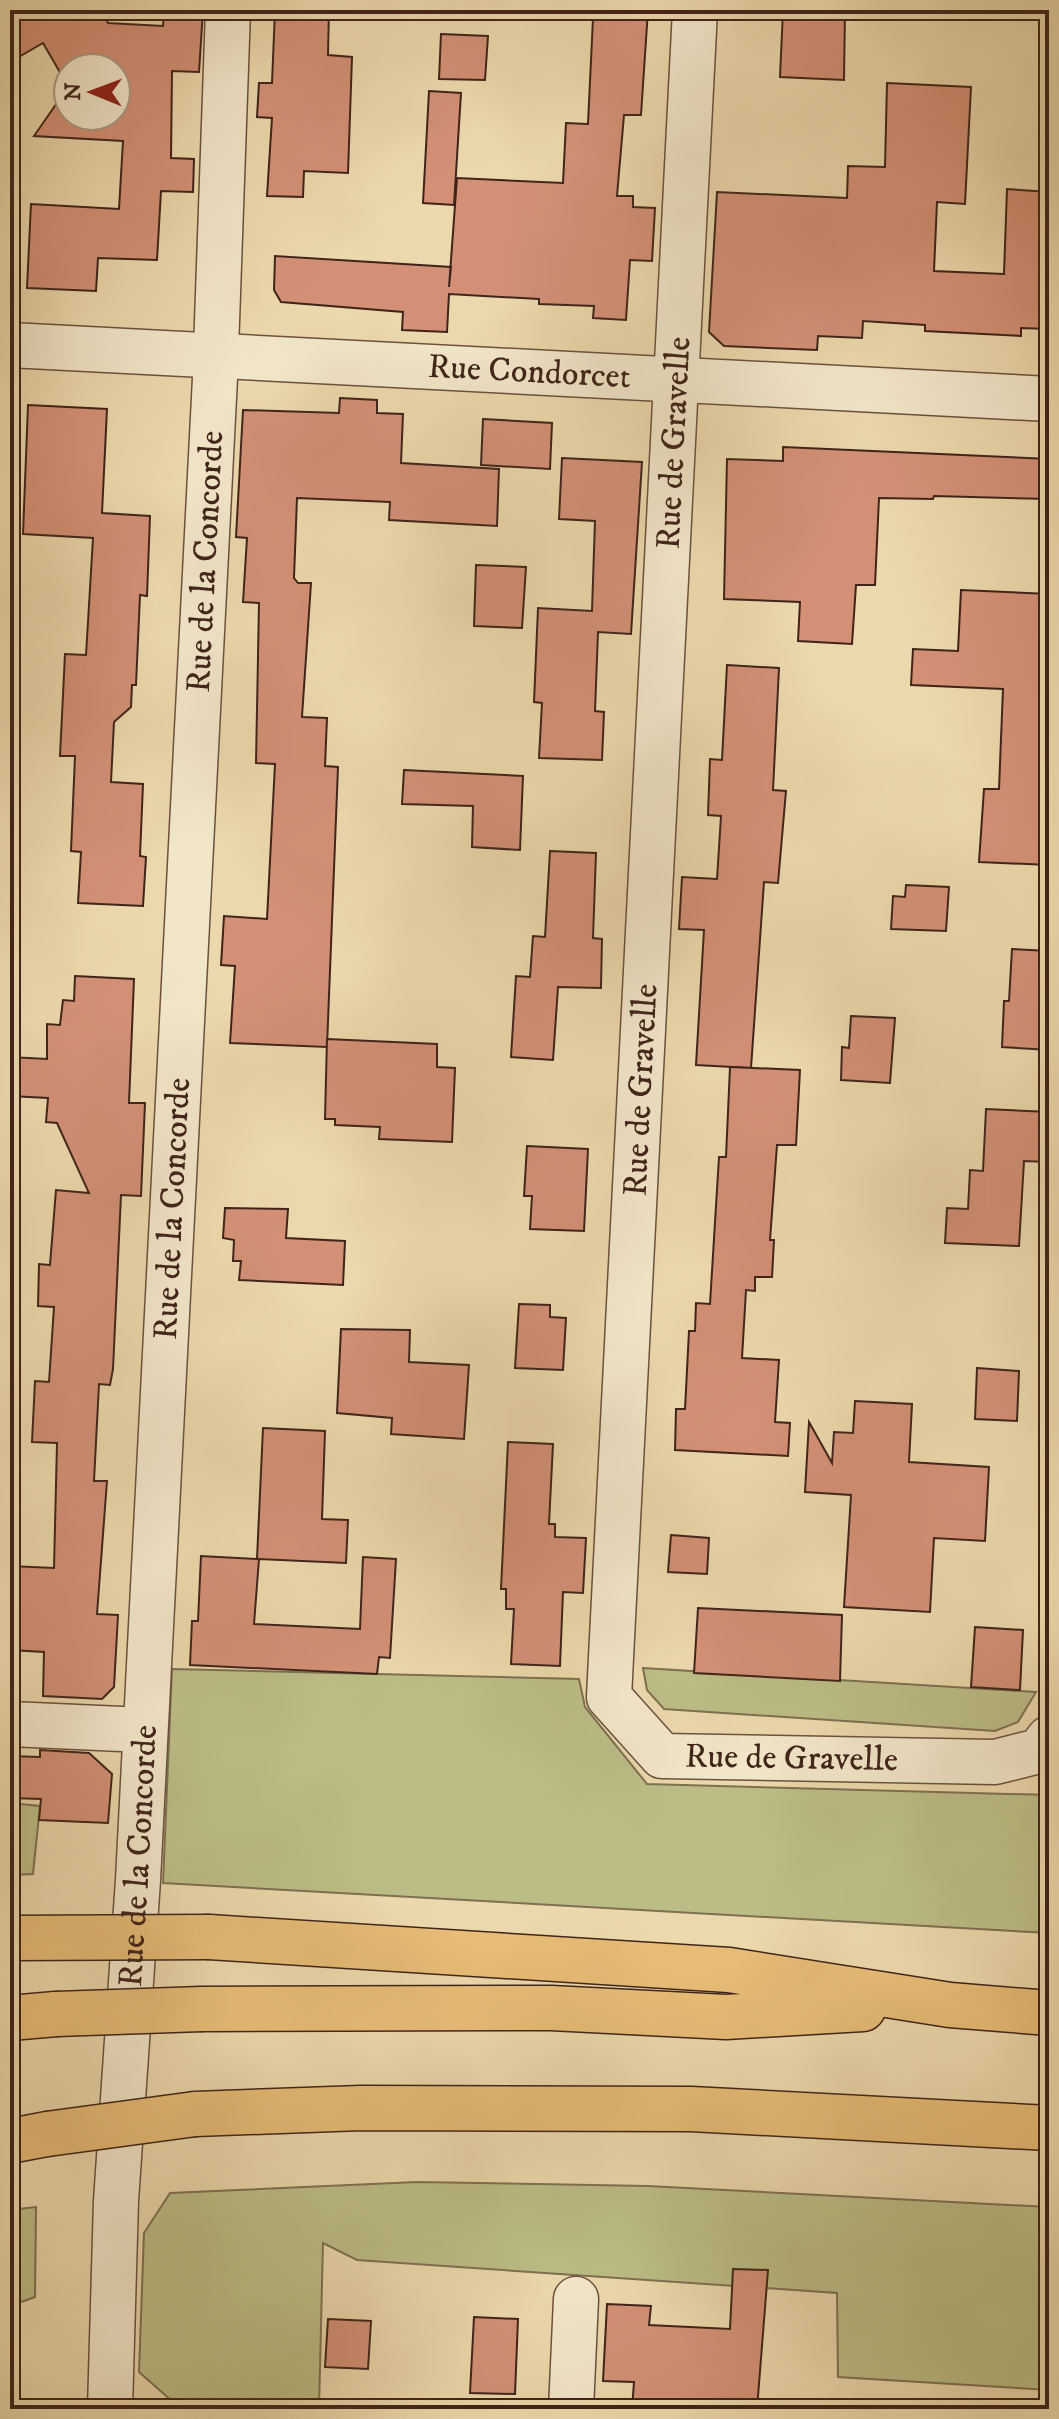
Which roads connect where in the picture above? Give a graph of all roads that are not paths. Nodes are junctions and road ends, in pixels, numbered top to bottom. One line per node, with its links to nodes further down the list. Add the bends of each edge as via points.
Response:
1 (228, 10): 4 (street, Rue de la Concorde)
2 (695, 10): 5 (street, Rue de Gravelle)
3 (10, 345): 4 (street, Rue Condorcet)
4 (216, 355): 5 (street, Rue Condorcet); 8 (street, Rue de la Concorde)
5 (678, 382): 6 (street, Rue Condorcet); 9 (street, Rue de Gravelle, via 609,1697 662,1756 995,1762 1039,1751)
6 (1049, 399)
7 (10, 1724): 8 (street)
8 (144, 1730): 17 (street, Rue de la Concorde, via 116,2201)
9 (1049, 1738)
10 (10, 1938): 11 (highway, bridge, via 209,1937 729,1970)
11 (950, 2005): 12 (highway); 13 (highway, bridge, via 726,2017 551,2008 202,2009)
12 (1049, 2013)
13 (10, 2018)
14 (1049, 2128): 15 (highway, bridge, via 691,2109 361,2108 195,2114)
15 (22, 2135)
16 (576, 2299): 18 (street)
17 (110, 2409)
18 (571, 2409)

